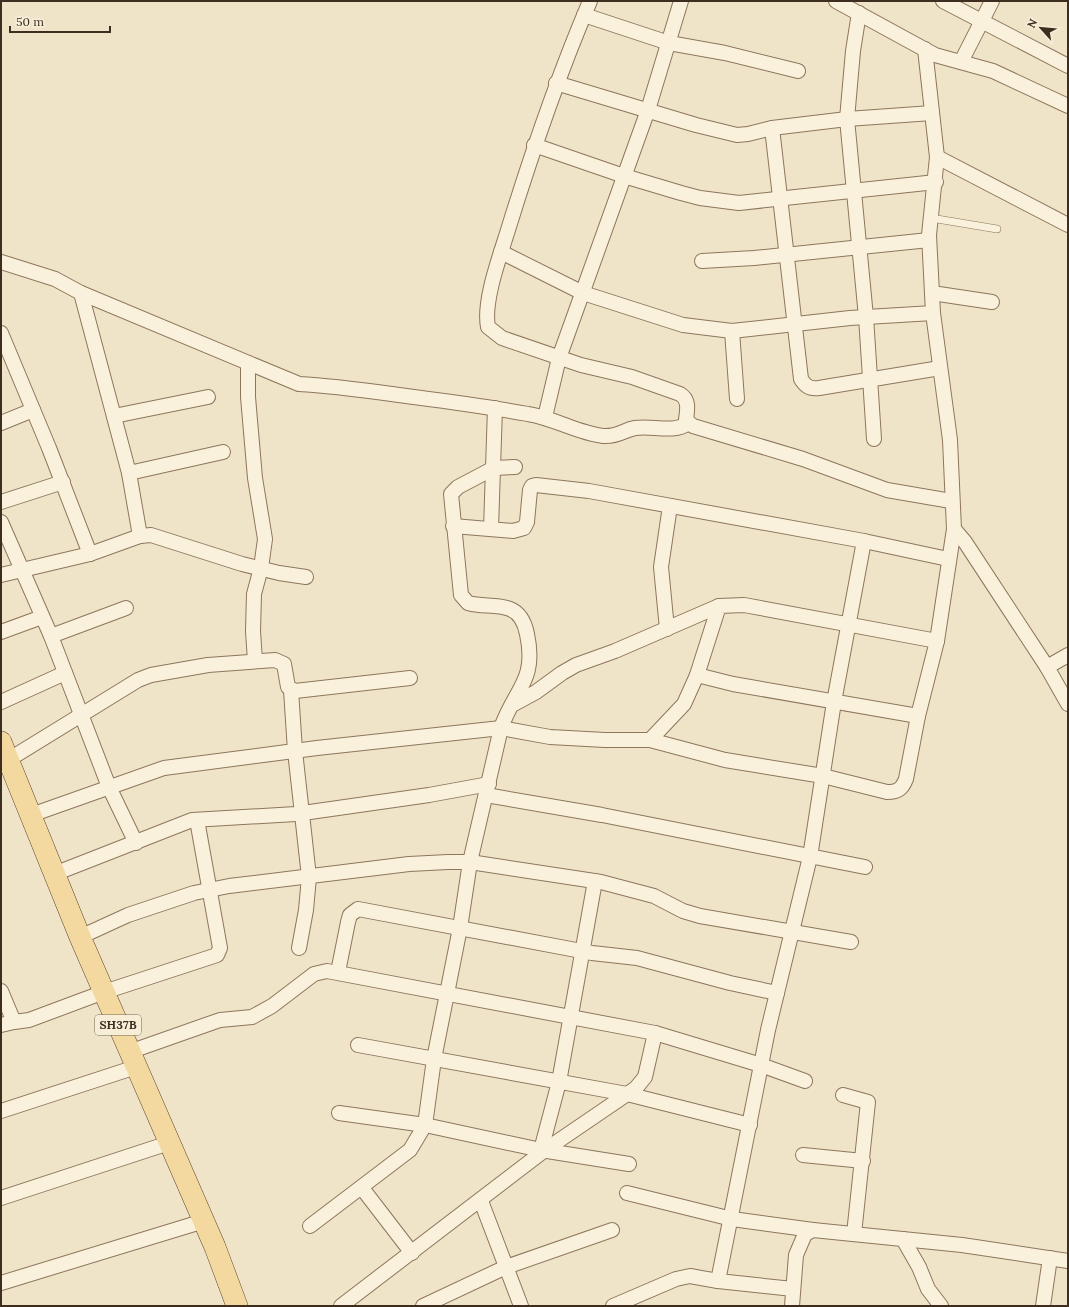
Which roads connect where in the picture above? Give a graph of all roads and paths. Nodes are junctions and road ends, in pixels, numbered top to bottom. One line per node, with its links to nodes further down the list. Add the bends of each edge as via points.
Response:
1 (590, 1): 7 (street)
2 (681, 1): 9 (street)
3 (836, 1): 6 (street)
4 (943, 1): 8 (street)
5 (992, 1): 8 (street)
6 (858, 13): 10 (street); 18 (street)
7 (584, 16): 9 (street); 14 (street)
8 (982, 21): 11 (street); 12 (street)
9 (669, 43): 13 (street, via 725,53); 16 (street)
10 (925, 49): 11 (street, via 935,55); 17 (street)
11 (961, 62): 15 (street, via 993,71)
12 (1068, 66)
13 (798, 71)
14 (556, 83): 16 (street); 20 (street)
15 (1068, 106)
16 (648, 110): 19 (street, via 737,135); 22 (street)
17 (932, 114): 18 (street); 21 (street)
18 (847, 119): 19 (street); 24 (street)
19 (772, 128): 25 (street)
20 (534, 145): 22 (street); 31 (street)
21 (937, 157): 23 (street); 27 (street)
22 (624, 176): 25 (street, via 723,202 739,204); 36 (street)
23 (936, 182): 24 (street); 26 (street)
24 (855, 191): 25 (street); 30 (street)
25 (782, 200): 32 (street)
26 (931, 218): 28 (lane); 29 (street)
27 (1068, 225)
28 (997, 228)
29 (929, 240): 30 (street); 37 (street)
30 (859, 247): 32 (street); 40 (street)
31 (501, 252): 36 (street); 45 (street, via 488,305 488,327 502,338)
32 (787, 255): 33 (street); 41 (street)
33 (702, 261)
34 (1, 262): 35 (street, via 55,279)
35 (81, 293): 46 (street); 53 (street)
36 (583, 293): 42 (street, via 683,325); 45 (street)
37 (932, 293): 38 (street); 39 (street)
38 (992, 302)
39 (933, 313): 40 (street); 47 (street)
40 (866, 317): 41 (street); 48 (street)
41 (795, 324): 42 (street); 48 (street, via 801,379 805,386 811,389)
42 (732, 331): 50 (street)
43 (1, 333): 44 (street)
44 (5, 352): 52 (street)
45 (559, 358): 54 (street); 56 (street, via 632,377 680,394 686,399)
46 (248, 363): 51 (street, via 299,384 334,386); 74 (street, via 254,470 265,539)
47 (940, 368): 48 (street); 63 (street, via 950,440)
48 (869, 380): 57 (street)
49 (208, 397): 53 (street)
50 (737, 399)
51 (495, 408): 54 (street); 60 (street)
52 (33, 410): 55 (street); 62 (street)
53 (114, 416): 61 (street)
54 (545, 417): 56 (street, via 566,426 604,436 618,435 634,428 676,428)
55 (1, 423)
56 (688, 424): 63 (street, via 803,458 887,490)
57 (874, 439)
58 (223, 452): 61 (street)
59 (515, 467): 60 (street)
60 (494, 468): 67 (street, via 453,490 450,499); 68 (street)
61 (129, 473): 70 (street)
62 (63, 482): 64 (street); 72 (street)
63 (952, 501): 69 (street)
64 (1, 502)
65 (670, 506): 68 (street, via 589,491 536,485 530,490 527,522 524,528); 71 (street); 82 (street, via 661,567)
66 (1, 522): 75 (street)
67 (453, 526): 68 (street); 96 (street, via 461,595 464,600 472,604 510,609 519,616 526,627 531,650 530,668 524,685)
68 (491, 529)
69 (954, 529): 73 (street); 88 (street, via 966,542)
70 (140, 536): 72 (street); 74 (street, via 162,537)
71 (864, 541): 73 (street); 81 (street)
72 (90, 554): 75 (street)
73 (948, 559): 85 (street)
74 (261, 568): 77 (street); 87 (street, via 254,594)
75 (22, 570): 76 (street); 80 (street)
76 (1, 576)
77 (306, 577)
78 (719, 606): 81 (street, via 744,605); 82 (street); 90 (street)
79 (126, 608): 84 (street)
80 (42, 617): 83 (street); 84 (street)
81 (849, 624): 85 (street); 94 (street)
82 (666, 629): 96 (street, via 576,665 536,692)
83 (1, 632)
84 (51, 636): 89 (street)
85 (937, 641): 98 (street)
86 (1068, 655): 88 (street)
87 (255, 661): 92 (street, via 276,660 284,664 288,687); 97 (street, via 151,675)
88 (1047, 667): 95 (street)
89 (65, 673): 93 (street); 97 (street)
90 (696, 675): 94 (street); 100 (street, via 684,704)
91 (410, 678): 92 (street)
92 (291, 690): 102 (street)
93 (1, 702)
94 (834, 702): 98 (street); 103 (street)
95 (1068, 704)
96 (511, 705): 99 (street)
97 (81, 713): 101 (street, via 45,739); 104 (street)
98 (918, 716): 103 (street, via 906,779 902,788 896,792)
99 (502, 728): 100 (street, via 550,737); 102 (street); 105 (street)
100 (650, 740): 103 (street, via 725,760)
101 (5, 751): 107 (main road, SH37B)
102 (295, 751): 104 (street, via 164,768); 106 (street)
103 (823, 776): 110 (street)
104 (109, 787): 107 (street); 109 (street)
105 (488, 790): 106 (street, via 429,795); 110 (street); 111 (street)
106 (303, 813): 108 (street); 114 (street)
107 (31, 815): 113 (main road, SH37B)
108 (197, 820): 109 (street); 116 (street)
109 (136, 843): 113 (street)
110 (810, 857): 112 (street); 118 (street)
111 (470, 862): 114 (street, via 409,864); 115 (street); 117 (street)
112 (865, 867)
113 (54, 874): 119 (main road, SH37B)
114 (309, 877): 116 (street); 121 (street)
115 (595, 881): 118 (street, via 654,896 683,911 700,916); 122 (street)
116 (208, 890): 119 (street, via 128,915); 125 (street, via 220,948 217,955)
117 (460, 928): 122 (street); 123 (street, via 358,909 350,915); 126 (street)
118 (792, 932): 120 (street); 127 (street)
119 (80, 936): 125 (main road, SH37B)
120 (851, 942)
121 (299, 948)
122 (582, 951): 127 (street, via 637,958); 128 (street)
123 (338, 972): 126 (street); 132 (street, via 314,974 272,1006 252,1017 220,1020)
124 (1, 991): 129 (street)
125 (104, 992): 129 (street, via 29,1020); 132 (main road, SH37B)
126 (448, 993): 128 (street); 133 (street)
127 (777, 993): 134 (street)
128 (572, 1016): 130 (street); 136 (street)
129 (7, 1023)
130 (655, 1033): 134 (street); 137 (street, via 645,1077)
131 (358, 1045): 133 (street)
132 (133, 1059): 139 (street); 143 (main road, SH37B)
133 (434, 1060): 136 (street); 141 (street)
134 (761, 1065): 135 (street); 142 (street)
135 (805, 1080)
136 (559, 1082): 137 (street); 144 (street)
137 (627, 1094): 142 (street); 144 (street)
138 (843, 1094): 146 (street, via 868,1102)
139 (1, 1111)
140 (339, 1113): 141 (street)
141 (425, 1125): 144 (street); 148 (street, via 410,1150)
142 (750, 1125): 152 (street)
143 (170, 1143): 150 (street); 153 (main road, SH37B)
144 (543, 1150): 147 (street); 151 (street)
145 (803, 1155): 146 (street)
146 (863, 1162): 157 (street)
147 (629, 1164)
148 (362, 1188): 154 (street); 159 (street)
149 (627, 1192): 152 (street)
150 (1, 1198)
151 (481, 1201): 159 (street); 162 (street)
152 (732, 1219): 156 (street); 163 (street)
153 (204, 1221): 164 (street); 167 (main road, SH37B)
154 (310, 1226)
155 (612, 1230): 162 (street)
156 (813, 1230): 157 (street); 165 (street, via 805,1234 796,1255)
157 (854, 1234): 158 (street)
158 (903, 1239): 160 (street); 172 (street, via 928,1289)
159 (412, 1253): 166 (street)
160 (1050, 1258): 161 (street); 173 (street)
161 (1068, 1261)
162 (506, 1267): 168 (street); 169 (street)
163 (718, 1281): 165 (street); 170 (street, via 690,1276 676,1278)
164 (1, 1283)
165 (793, 1289): 171 (street)
166 (350, 1303)
167 (237, 1306)
168 (423, 1306)
169 (521, 1306)
170 (613, 1306)
171 (792, 1306)
172 (942, 1306)
173 (1043, 1306)

